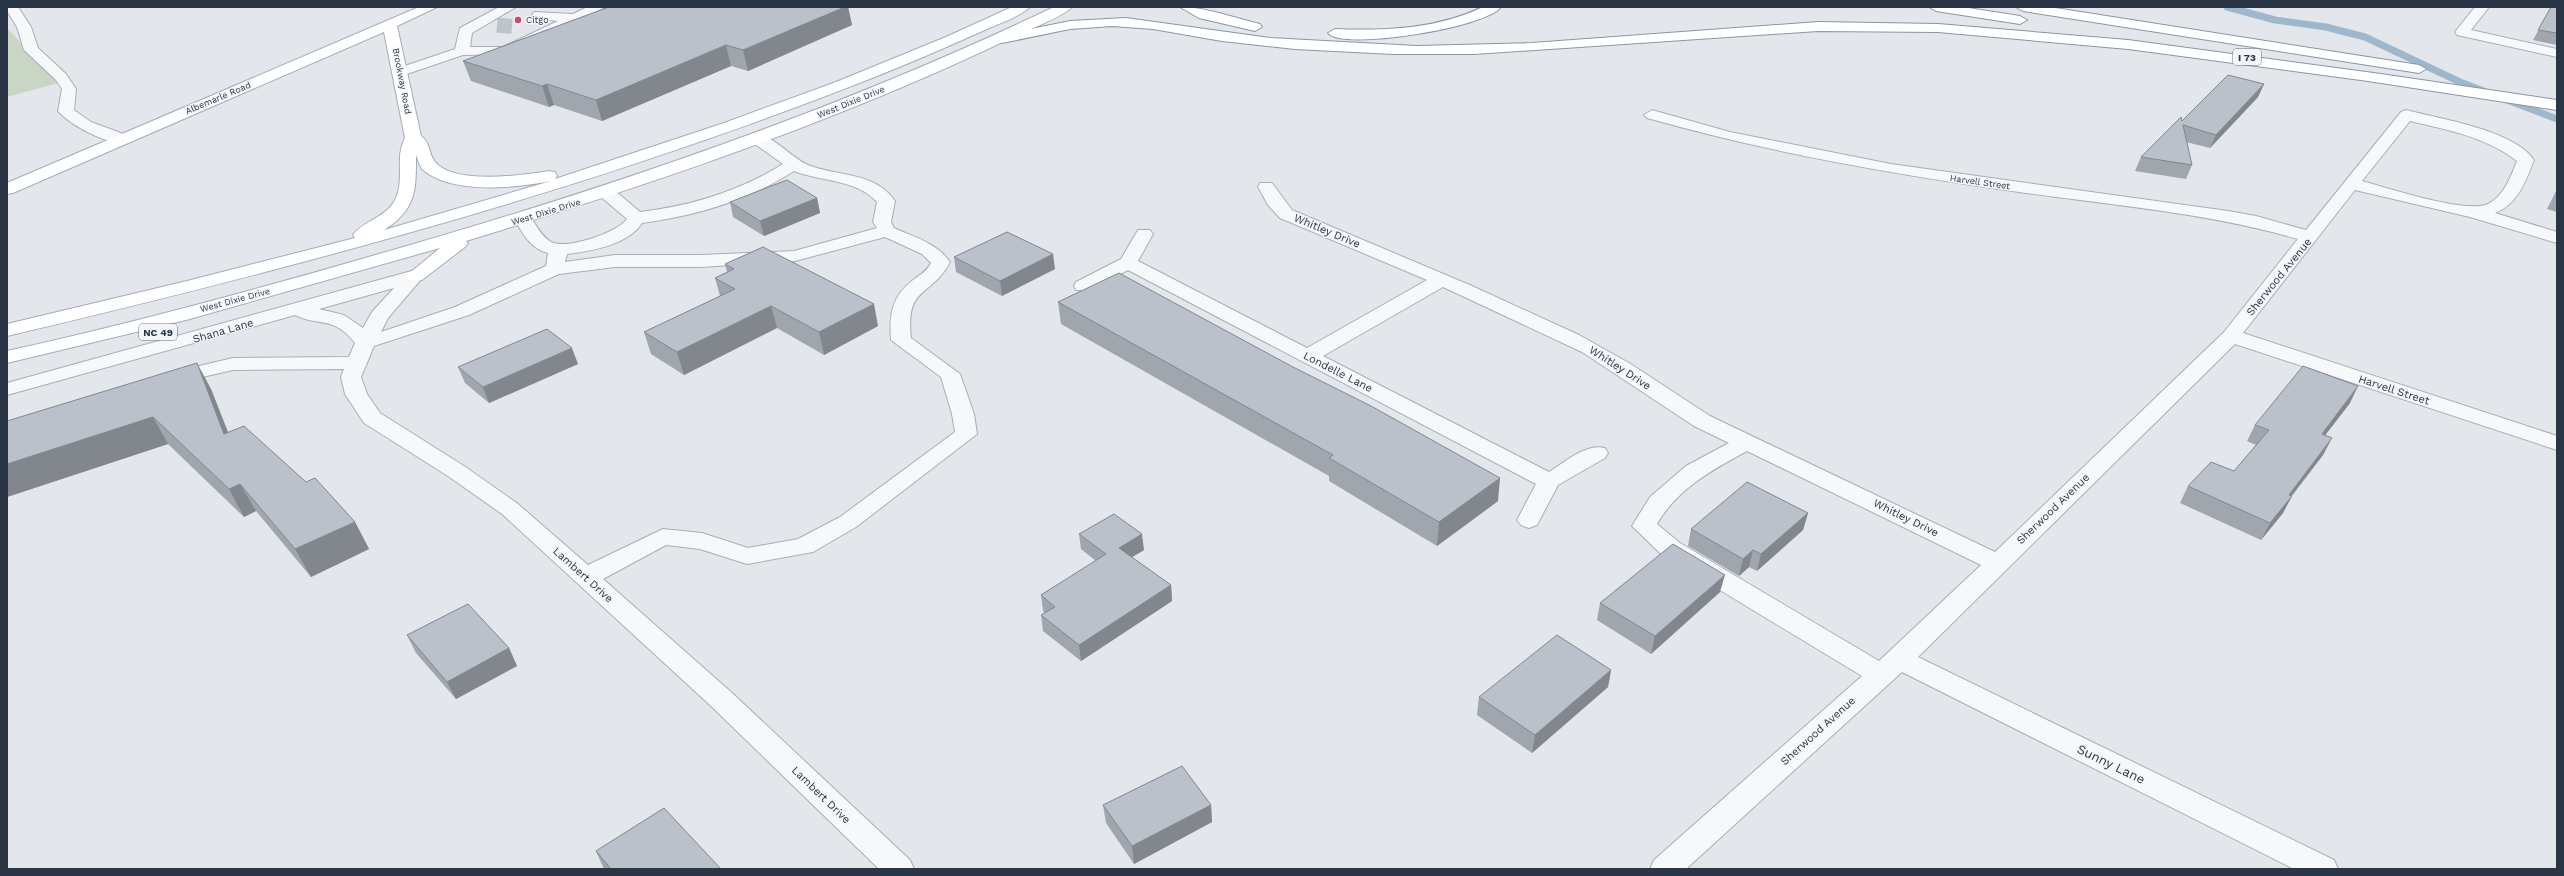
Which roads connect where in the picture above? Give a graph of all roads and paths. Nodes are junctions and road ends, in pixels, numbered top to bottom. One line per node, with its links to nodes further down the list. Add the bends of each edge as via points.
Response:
1 (11, 7): 27 (street, via 24,27 31,50 61,76 69,89 66,111 92,128)
2 (430, 7): 15 (main road, Albemarle Road)
3 (598, 7): 13 (street)
4 (1023, 7): 29 (main road, West Dixie Drive, via 877,71)
5 (1065, 7): 17 (main road, West Dixie Drive)
6 (1187, 7): 7 (main road, via 1239,25 1315,32 1393,32 1444,27 1476,17)
7 (1494, 7)
8 (1936, 7): 23 (main road, I 73)
9 (2023, 7): 18 (main road, I 73)
10 (2054, 7): 18 (main road)
11 (2482, 7): 20 (street, via 2462,32)
12 (539, 15): 13 (street)
13 (575, 18): 16 (street, via 551,29)
14 (505, 19): 16 (street); 19 (street, via 465,31)
15 (390, 25): 22 (main road, Brookway Road); 27 (main road, Albemarle Road)
16 (529, 33): 19 (street, via 505,51)
17 (1002, 39): 23 (main road, via 1057,28 1111,22 1151,24 1265,42 1344,48 1476,50 1593,44 1779,27 1932,27 2065,38); 28 (main road, West Dixie Drive, via 893,86)
18 (2262, 44): 21 (main road, I 73)
19 (462, 51): 22 (street)
20 (2557, 53)
21 (2433, 71)
22 (400, 72): 26 (main road, Brookway Road)
23 (2381, 78): 24 (main road, I 73)
24 (2557, 105)
25 (1652, 115): 41 (street, Harvell Street, via 1728,136 1891,169 2228,216 2256,221)
26 (413, 138): 29 (main road, via 420,143 424,159 435,171 464,179 496,182 548,176 636,151); 44 (main road, via 407,146 409,189 399,208 373,229)
27 (123, 139): 33 (main road, Albemarle Road)
28 (758, 139): 30 (street, via 770,144); 34 (main road, West Dixie Drive)
29 (692, 140): 44 (main road, West Dixie Drive, via 444,220)
30 (794, 164): 36 (street, via 773,177 708,203 666,215); 38 (street, via 827,176 850,179 875,190 886,201 882,222)
31 (2352, 184): 35 (street); 35 (street, Sherwood Avenue, via 2406,115 2489,137 2512,148 2526,160 2512,193 2493,209); 41 (street, Sherwood Avenue)
32 (1266, 187): 48 (street, Whitley Drive, via 1274,202 1286,214)
33 (7, 189)
34 (606, 193): 36 (street); 37 (main road, West Dixie Drive)
35 (2475, 213): 42 (street)
36 (636, 218): 43 (street, via 627,228 606,239 577,248)
37 (523, 219): 40 (main road, West Dixie Drive); 43 (street, via 536,240)
38 (886, 231): 46 (street, via 795,256 701,261 615,261); 66 (street, via 928,250 941,262 936,272 917,286 902,302 899,317 901,340 950,374 963,414 966,434 848,522 804,546 747,556 702,541 663,537)
39 (1144, 234): 45 (street)
40 (469, 236): 47 (main road); 49 (main road, West Dixie Drive)
41 (2311, 237): 53 (street, Sherwood Avenue)
42 (2557, 238)
43 (558, 250): 46 (street)
44 (309, 257): 52 (main road, West Dixie Drive)
45 (1128, 263): 50 (street); 55 (street, Londelle Lane)
46 (555, 269): 54 (street, via 484,303 408,331)
47 (415, 276): 51 (street, Shana Lane); 54 (street, Lambert Drive, via 379,316)
48 (1442, 280): 55 (street); 60 (street, Whitley Drive, via 1573,339 1635,375 1663,398 1702,421)
49 (305, 281): 56 (main road, West Dixie Drive, via 78,341); 57 (main road, NC 49, via 263,304)
50 (1083, 286)
51 (291, 311): 54 (street, via 328,314 356,330); 59 (street, Shana Lane)
52 (7, 330)
53 (2231, 336): 61 (street, Harvell Street); 65 (street, Sherwood Avenue)
54 (361, 353): 58 (street, via 232,364); 66 (street, Lambert Drive, via 351,377 356,394 372,418 510,509)
55 (1308, 356): 63 (street, Londelle Lane)
56 (7, 357)
57 (7, 371)
58 (155, 383)
59 (7, 389)
60 (1747, 442): 65 (street, Whitley Drive); 67 (street, Sunny Lane, via 1694,471 1658,502 1644,526 1671,549)
61 (2557, 444)
62 (1597, 453): 63 (street)
63 (1548, 481): 64 (street)
64 (1529, 520)
65 (1998, 563): 67 (street, Sherwood Avenue)
66 (586, 577): 68 (street, Lambert Drive, via 721,698)
67 (1890, 667): 69 (street, Sherwood Avenue); 70 (street, Sunny Lane)
68 (899, 869)
69 (1665, 869)
70 (2323, 869)

